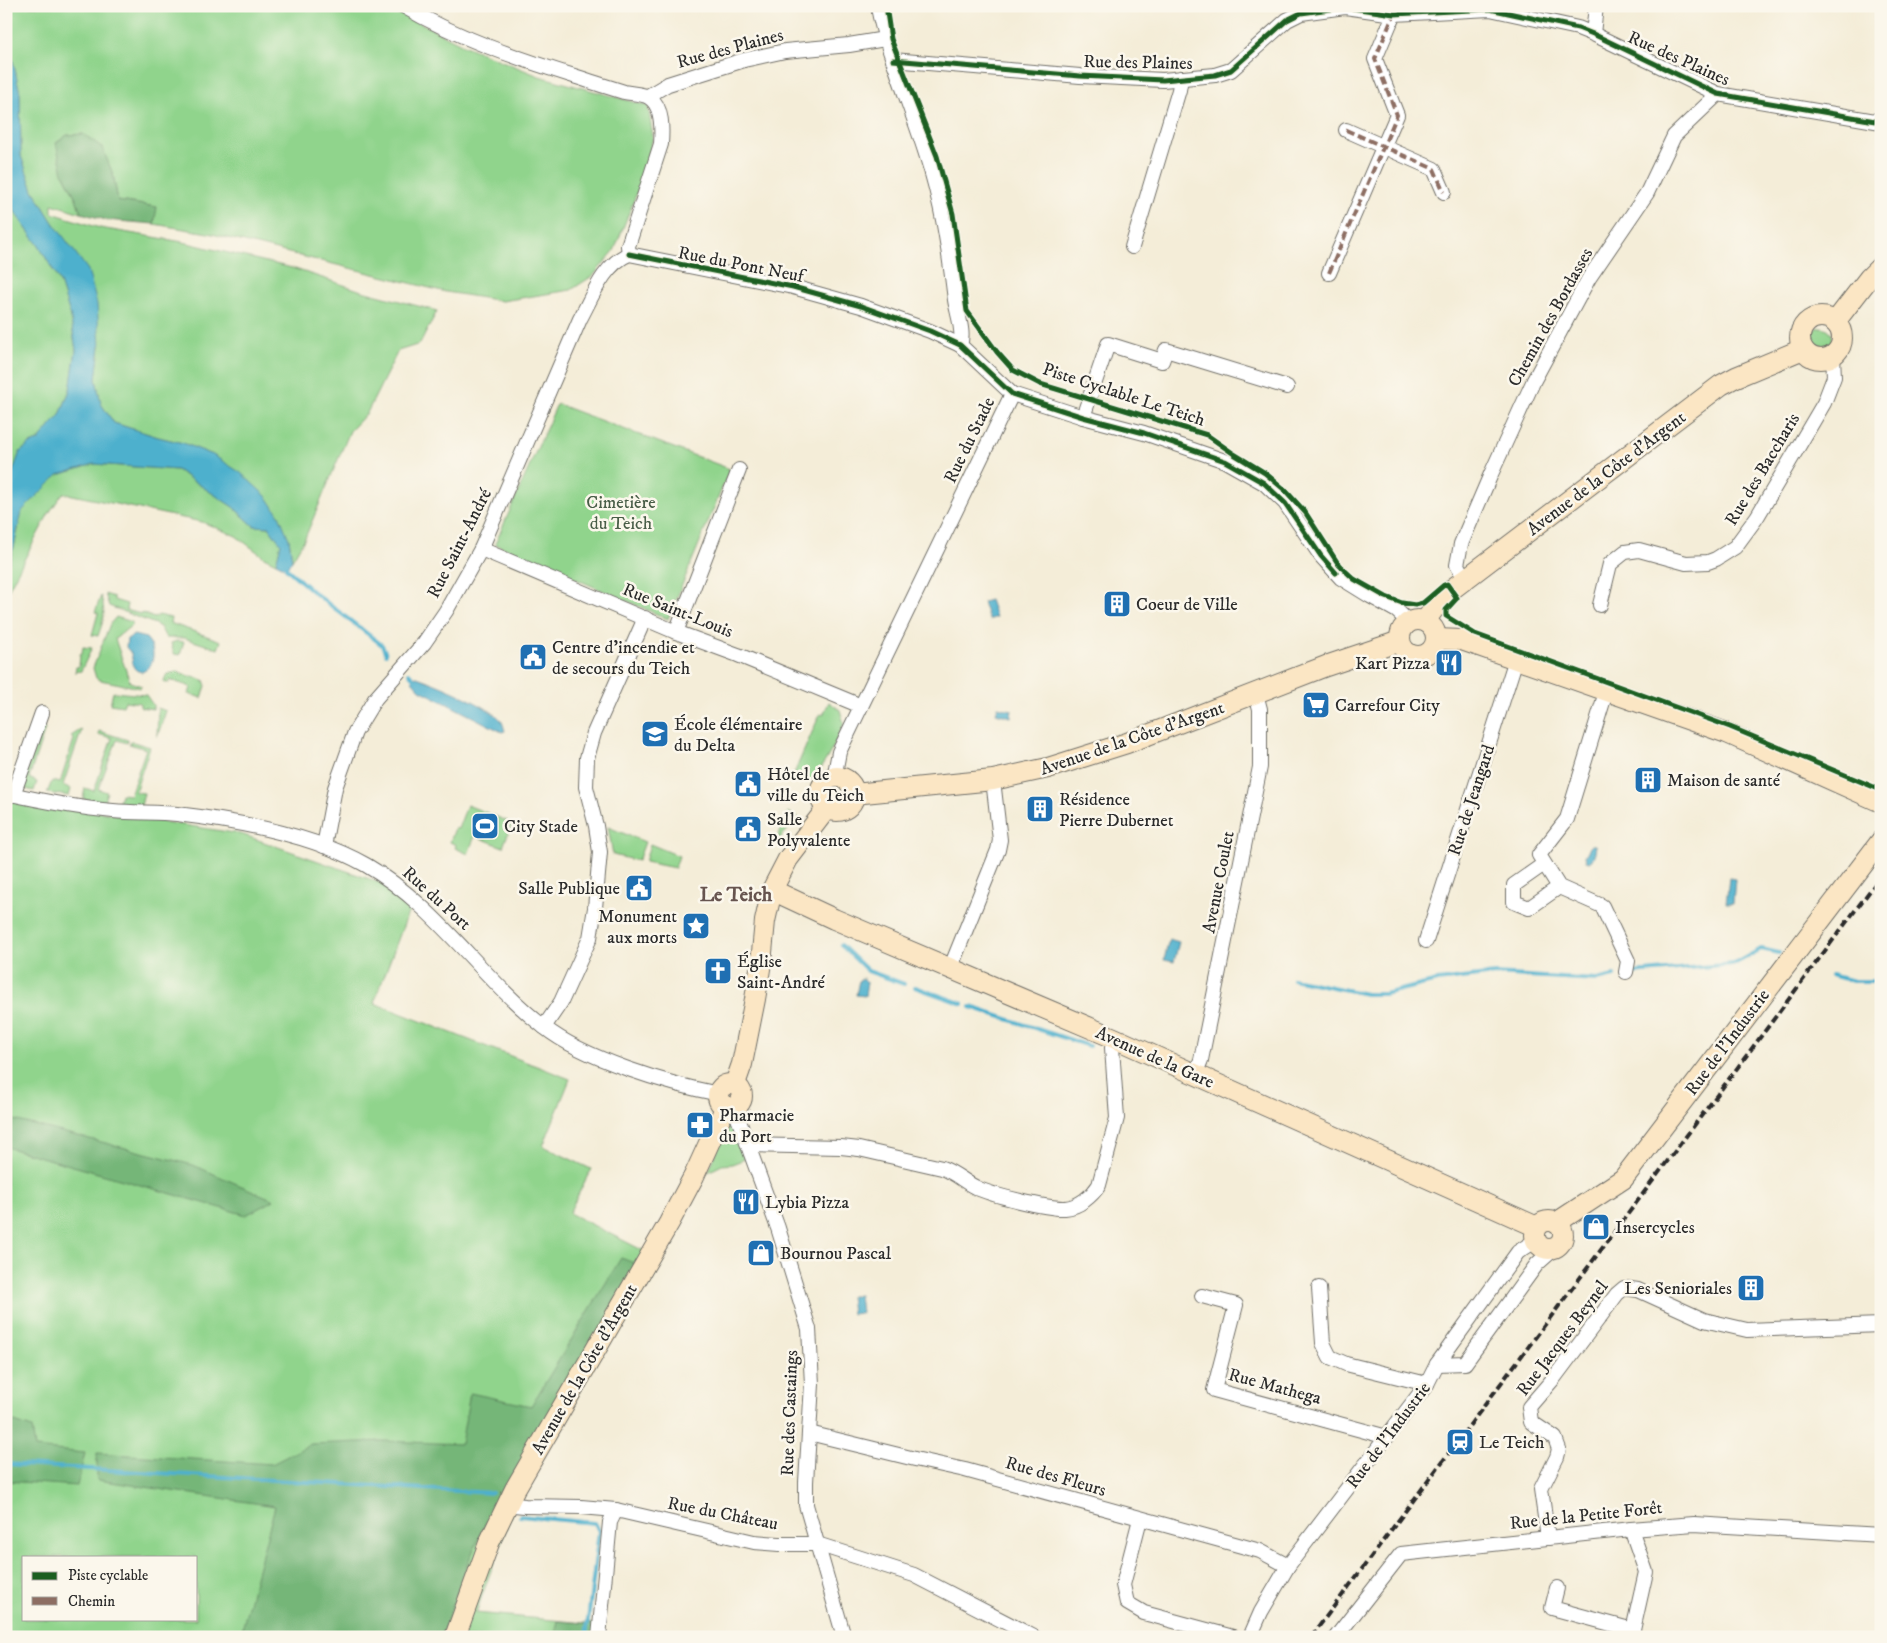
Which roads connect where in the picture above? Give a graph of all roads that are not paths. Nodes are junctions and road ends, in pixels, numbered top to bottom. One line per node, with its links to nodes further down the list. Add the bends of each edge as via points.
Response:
1 (403, 6): 10 (street, via 511,55)
2 (878, 6): 6 (street)
3 (1596, 6): 5 (street)
4 (1394, 14): 5 (street, Rue des Plaines, via 1490,9); 8 (street, Rue des Plaines, via 1345,7 1301,12 1287,20 1231,70); 13 (street, via 1375,58 1397,115)
5 (1593, 34): 9 (street, Rue des Plaines)
6 (885, 39): 7 (street); 10 (street, Rue des Plaines, via 785,51 744,60 668,84)
7 (893, 60): 8 (street, Rue des Plaines, via 1080,76); 20 (street, via 927,155 941,207 962,340)
8 (1180, 78): 15 (street, via 1180,90)
9 (1718, 94): 11 (street, Rue des Plaines); 28 (street, Chemin des Bordasses, via 1674,136 1647,193 1589,278 1534,380 1461,544 1457,564)
10 (648, 96): 16 (street, via 660,115 661,144)
11 (1881, 122)
12 (1346, 130): 13 (street)
13 (1384, 147): 14 (street, via 1434,169); 18 (street)
14 (1444, 192)
15 (1132, 247)
16 (628, 254): 20 (street, Rue du Pont Neuf, via 793,287 861,306); 27 (street, Rue Saint-André, via 609,269 580,319)
17 (1881, 266): 19 (main road)
18 (1329, 273)
19 (1835, 322): 21 (main road, via 1823,317 1805,324 1800,336); 22 (main road, via 1842,333 1842,340)
20 (960, 345): 24 (street, Rue du Stade)
21 (1803, 349): 22 (main road, via 1820,359); 28 (main road, Avenue de la Côte d'Argent, via 1721,385)
22 (1833, 356): 29 (street, Rue des Baccharis, via 1834,377 1824,403 1757,517 1735,547 1708,562 1686,563 1639,550 1625,552 1610,564)
23 (1287, 387): 25 (street, via 1166,350 1162,361 1108,344)
24 (1012, 394): 25 (street); 38 (street, Rue du Stade)
25 (1083, 417): 31 (street, via 1209,454 1264,483 1285,504 1321,556 1341,578)
26 (739, 470): 32 (street)
27 (481, 549): 30 (street, Rue Saint-Louis); 47 (street, Rue Saint-André, via 424,643 376,699 358,726 335,788)
28 (1466, 580): 31 (main road, Avenue de la Côte d'Argent)
29 (1600, 605)
30 (645, 618): 32 (street, Rue Saint-Louis); 54 (street, via 594,733 587,758 586,787 600,852 591,932 571,983)
31 (1417, 621): 33 (main road, via 1434,628); 34 (main road, via 1402,630)
32 (676, 632): 38 (street, Rue Saint-Louis)
33 (1437, 639): 34 (main road, via 1433,650 1417,656 1406,652); 35 (main road, via 1462,640)
34 (1400, 641): 37 (main road, Avenue de la Côte d'Argent)
35 (1516, 660): 36 (main road); 51 (street, Rue de Jeangard)
36 (1606, 692): 44 (main road, via 1727,733); 48 (street, via 1567,819 1540,854)
37 (1256, 694): 41 (main road, Avenue de la Côte d'Argent, via 1074,761); 56 (street, Avenue Coulet, via 1260,709 1260,767 1209,1023)
38 (861, 706): 40 (street, Rue du Stade, via 839,752)
39 (42, 713): 42 (street)
40 (834, 778): 43 (main road, via 848,781); 45 (main road, via 824,783 820,793)
41 (992, 780): 43 (main road, Avenue de la Côte d'Argent); 52 (street, via 1000,840 998,850)
42 (10, 794): 47 (street, Rue du Port, via 57,804 176,814 264,828)
43 (854, 794): 45 (main road, via 847,808 837,812)
44 (1881, 802)
45 (827, 808): 50 (main road, Avenue de la Côte d'Argent, via 788,859)
46 (1881, 842): 59 (main road, Rue de l'Industrie, via 1623,1179)
47 (324, 846): 54 (street, Rue du Port, via 366,865 417,901)
48 (1544, 864): 49 (street); 49 (street, via 1514,885 1514,902 1529,908)
49 (1559, 887): 53 (street, via 1602,906 1628,961)
50 (772, 890): 52 (main road, Avenue de la Gare); 57 (main road, Avenue de la Côte d'Argent, via 764,921 761,963 742,1064)
51 (1426, 941)
52 (950, 969): 55 (main road, Avenue de la Gare)
53 (1626, 972)
54 (544, 1027): 57 (street, Rue du Port, via 614,1063)
55 (1114, 1038): 56 (main road, Avenue de la Gare); 58 (street, via 1112,1056 1117,1118 1099,1184 1090,1196 1076,1205 1053,1207 1010,1198 976,1188 953,1171 860,1149)
56 (1195, 1076): 59 (main road, Avenue de la Gare)
57 (728, 1098): 58 (street, Rue des Castaings); 68 (main road, Avenue de la Côte d'Argent, via 681,1202)
58 (749, 1145): 66 (street, Rue des Castaings, via 809,1329 812,1384)
59 (1543, 1230): 60 (main road, via 1560,1226 1563,1235); 64 (street, Rue de l'Industrie, via 1518,1252)
60 (1556, 1248): 64 (street, via 1537,1264 1465,1363)
61 (1319, 1288): 65 (street, via 1324,1343 1330,1357)
62 (1202, 1296): 67 (street, Rue Mathega, via 1236,1305 1214,1390)
63 (1881, 1325): 73 (street, Rue Jacques Beynel, via 1747,1330 1704,1320 1638,1290 1624,1288 1529,1407 1531,1422 1555,1438 1559,1449 1541,1489)
64 (1437, 1364): 65 (street, Rue de l'Industrie)
65 (1427, 1384): 67 (street, Rue de l'Industrie)
66 (809, 1433): 70 (street, Rue des Fleurs, via 965,1470); 74 (street, Rue des Castaings, via 806,1496)
67 (1387, 1436): 75 (street, Rue de l'Industrie)
68 (508, 1502): 69 (street, Rue du Château, via 525,1506); 77 (main road, Avenue de la Côte d'Argent, via 489,1543)
69 (616, 1510): 74 (street, Rue du Château, via 754,1542); 78 (street, via 610,1522)
70 (1140, 1519): 75 (street, Rue des Fleurs, via 1260,1551); 81 (street, via 1123,1585 1127,1602 1144,1613)
71 (1631, 1529): 72 (street, Rue de la Petite Forêt, via 1694,1524); 73 (street, Rue de la Petite Forêt); 76 (street, via 1646,1572 1633,1630 1552,1608)
72 (1881, 1535)
73 (1548, 1538): 83 (street, Rue de la Petite Forêt, via 1401,1554)
74 (817, 1544): 79 (street, Rue des Castaings); 80 (street, Rue du Château, via 914,1575)
75 (1288, 1566): 82 (street, Rue de l'Industrie)
76 (1557, 1588)
77 (455, 1637)
78 (599, 1637)
79 (844, 1637)
80 (1034, 1637)
81 (1233, 1637)
82 (1250, 1637)
83 (1336, 1637)

